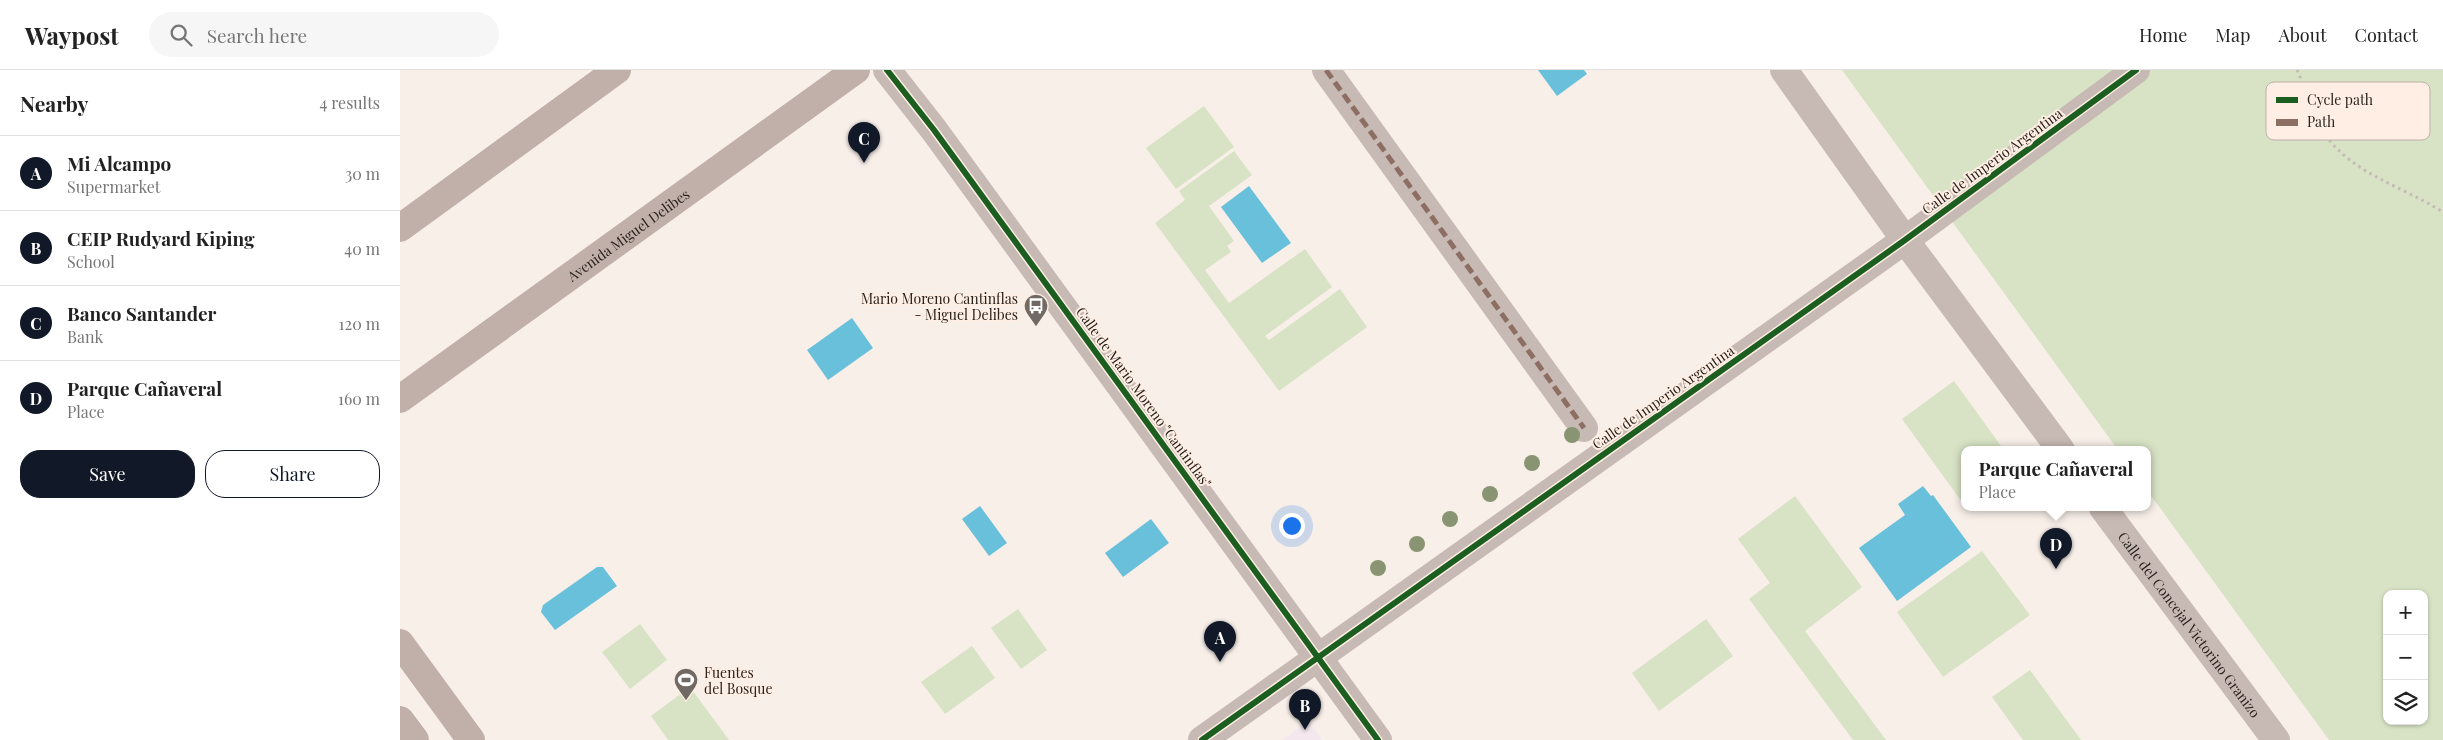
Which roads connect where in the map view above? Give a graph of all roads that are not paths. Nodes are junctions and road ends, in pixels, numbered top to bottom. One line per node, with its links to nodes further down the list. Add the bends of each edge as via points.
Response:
1 (616, 70): 7 (main road)
2 (856, 70): 9 (main road, Avenida Miguel Delibes)
3 (887, 70): 14 (street, Calle de Mario Moreno "Cantinflas")
4 (1326, 70): 10 (street)
5 (1784, 70): 8 (street)
6 (2136, 70): 8 (street, Calle de Imperio Argentina)
7 (400, 228)
8 (1905, 240): 11 (street); 14 (street, Calle de Imperio Argentina)
9 (400, 399)
10 (1584, 428)
11 (2058, 446)
12 (2105, 511): 20 (street, Calle del Concejal Victorino Granizo)
13 (400, 643): 17 (main road)
14 (1317, 656): 18 (street, Calle de Imperio Argentina); 19 (street, Calle de Mario Moreno "Cantinflas")
15 (400, 720): 16 (main road)
16 (415, 740)
17 (471, 740)
18 (1202, 740)
19 (1378, 740)
20 (2276, 740)

